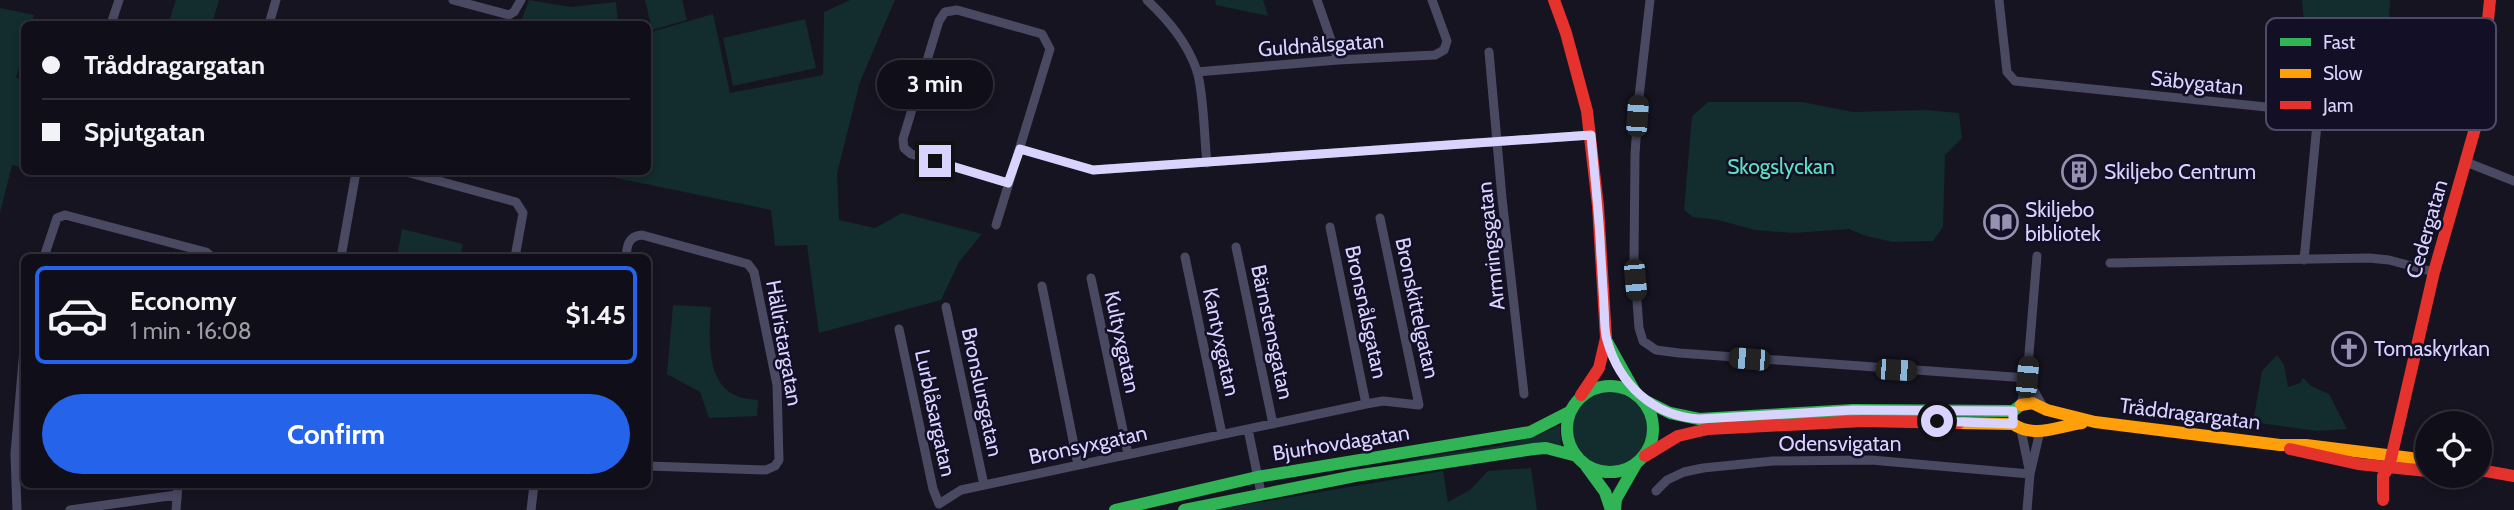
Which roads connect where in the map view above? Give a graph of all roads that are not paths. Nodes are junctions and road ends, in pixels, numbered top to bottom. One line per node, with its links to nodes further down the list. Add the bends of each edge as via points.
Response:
1 (119, 0): 13 (street)
2 (276, 0): 14 (street)
3 (453, 0): 4 (street, via 508,15)
4 (521, 0)
5 (1147, 0): 17 (street, via 1178,34)
6 (1317, 0): 16 (street)
7 (1432, 0): 16 (street, Guldnålsgatan, via 1447,41 1445,49 1435,55)
8 (1554, 0): 21 (main road)
9 (1650, 0): 49 (street, via 1635,154 1634,261 1643,338 1656,350 1679,353)
10 (1999, 0): 18 (street, Säbygatan, via 2007,72 2015,80)
11 (2490, 0): 12 (main road, Cedergatan)
12 (2488, 18)
13 (112, 21)
14 (270, 21)
15 (1489, 52): 22 (street, Armringsgatan)
16 (1338, 60): 17 (street, Guldnålsgatan)
17 (1197, 72): 25 (street)
18 (2266, 107)
19 (2316, 130): 41 (street, Säbygatan)
20 (2474, 130): 24 (main road, Cedergatan)
21 (1591, 135): 22 (street); 48 (main road)
22 (1498, 143): 25 (street); 51 (street, Armringsgatan)
23 (1020, 149): 25 (street, via 1093,170); 29 (street); 29 (street, via 1050,49 1048,42 1042,34 970,13 944,13 904,145 911,154)
24 (2466, 162): 28 (street); 43 (main road, Cedergatan)
25 (1207, 163)
26 (355, 175): 36 (street)
27 (417, 175): 37 (street, via 516,202 523,213)
28 (2514, 181)
29 (1008, 183): 31 (street)
30 (1380, 218): 55 (street, Bronskittelgatan)
31 (996, 225)
32 (1330, 227): 54 (street, Bronsnålsgatan)
33 (1236, 247): 60 (street, Bärnstensgatan)
34 (45, 254): 35 (street, via 57,218 65,215)
35 (208, 254)
36 (342, 254)
37 (516, 254)
38 (626, 254): 71 (street, Hällristargatan, via 628,243 642,235 748,264 777,385 777,463 766,470)
39 (2037, 256): 49 (street)
40 (1185, 257): 63 (street, Kantyxgatan)
41 (2304, 260): 42 (street); 43 (street, via 2370,258)
42 (2110, 263)
43 (2434, 272): 69 (main road, Cedergatan)
44 (1091, 278): 64 (street, Kultyxgatan)
45 (1042, 286): 70 (street)
46 (946, 307): 78 (street, Bronslursgatan)
47 (899, 329): 83 (street, Lurblåsargatan)
48 (1606, 338): 52 (main road, via 1600,368); 53 (main road)
49 (2027, 377): 56 (street); 58 (street)
50 (21, 384): 85 (street, via 15,454)
51 (1524, 394)
52 (1581, 395): 53 (main road, via 1614,386); 57 (main road)
53 (1639, 396): 58 (main road, Tråddragargatan, via 1664,412 1699,419 1853,410); 67 (main road, via 1654,423 1654,435)
54 (1366, 404): 55 (street, Bronsyxgatan); 60 (street, Bronsyxgatan)
55 (1419, 405)
56 (2045, 409): 58 (main road, Tråddragargatan, via 2032,403); 59 (main road, Tråddragargatan); 62 (main road, via 2051,418)
57 (1571, 411): 65 (main road, via 1566,436); 66 (main road, Bjurhovdagatan, via 1530,432)
58 (2017, 418): 62 (main road, Tråddragargatan); 67 (main road, Tråddragargatan, via 1708,429 1678,436); 74 (street)
59 (2095, 422): 62 (main road, Tråddragargatan); 69 (main road, Tråddragargatan, via 2306,445)
60 (1273, 424): 61 (street, Bronsyxgatan)
61 (1248, 429): 63 (street, Bronsyxgatan); 77 (street)
62 (2042, 431): 74 (street)
63 (1222, 434): 64 (street, Bronsyxgatan)
64 (1128, 454): 70 (street, Bronsyxgatan)
65 (1578, 459): 67 (main road, via 1593,469 1615,472); 75 (main road, Bjurhovdagatan, via 1546,448); 91 (main road, via 1605,492)
66 (1353, 460): 75 (main road); 77 (main road, Bjurhovdagatan)
67 (1641, 460): 91 (main road)
68 (2415, 460): 69 (main road, Tråddragargatan)
69 (2391, 461): 72 (main road, Tråddragargatan); 84 (main road, Cedergatan, via 2383,476)
70 (1078, 465): 78 (street, Bronsyxgatan)
71 (651, 466)
72 (2415, 468)
73 (2492, 473): 76 (main road)
74 (2030, 474): 81 (street, Odensvigatan, via 1871,460 1784,461 1703,467 1676,476); 92 (street)
75 (1355, 476): 82 (main road, Bjurhovdagatan)
76 (2514, 476)
77 (1257, 477): 82 (street); 89 (main road, Bjurhovdagatan)
78 (984, 485): 83 (street, Bronsyxgatan, via 961,490)
79 (534, 488): 88 (street)
80 (177, 490): 86 (street); 87 (street)
81 (1656, 491)
82 (1261, 493): 90 (main road, Bjurhovdagatan)
83 (939, 504)
84 (2382, 505)
85 (17, 510)
86 (70, 510)
87 (176, 510)
88 (531, 510)
89 (1115, 510)
90 (1184, 510)
91 (1613, 510)
92 (2027, 510)

